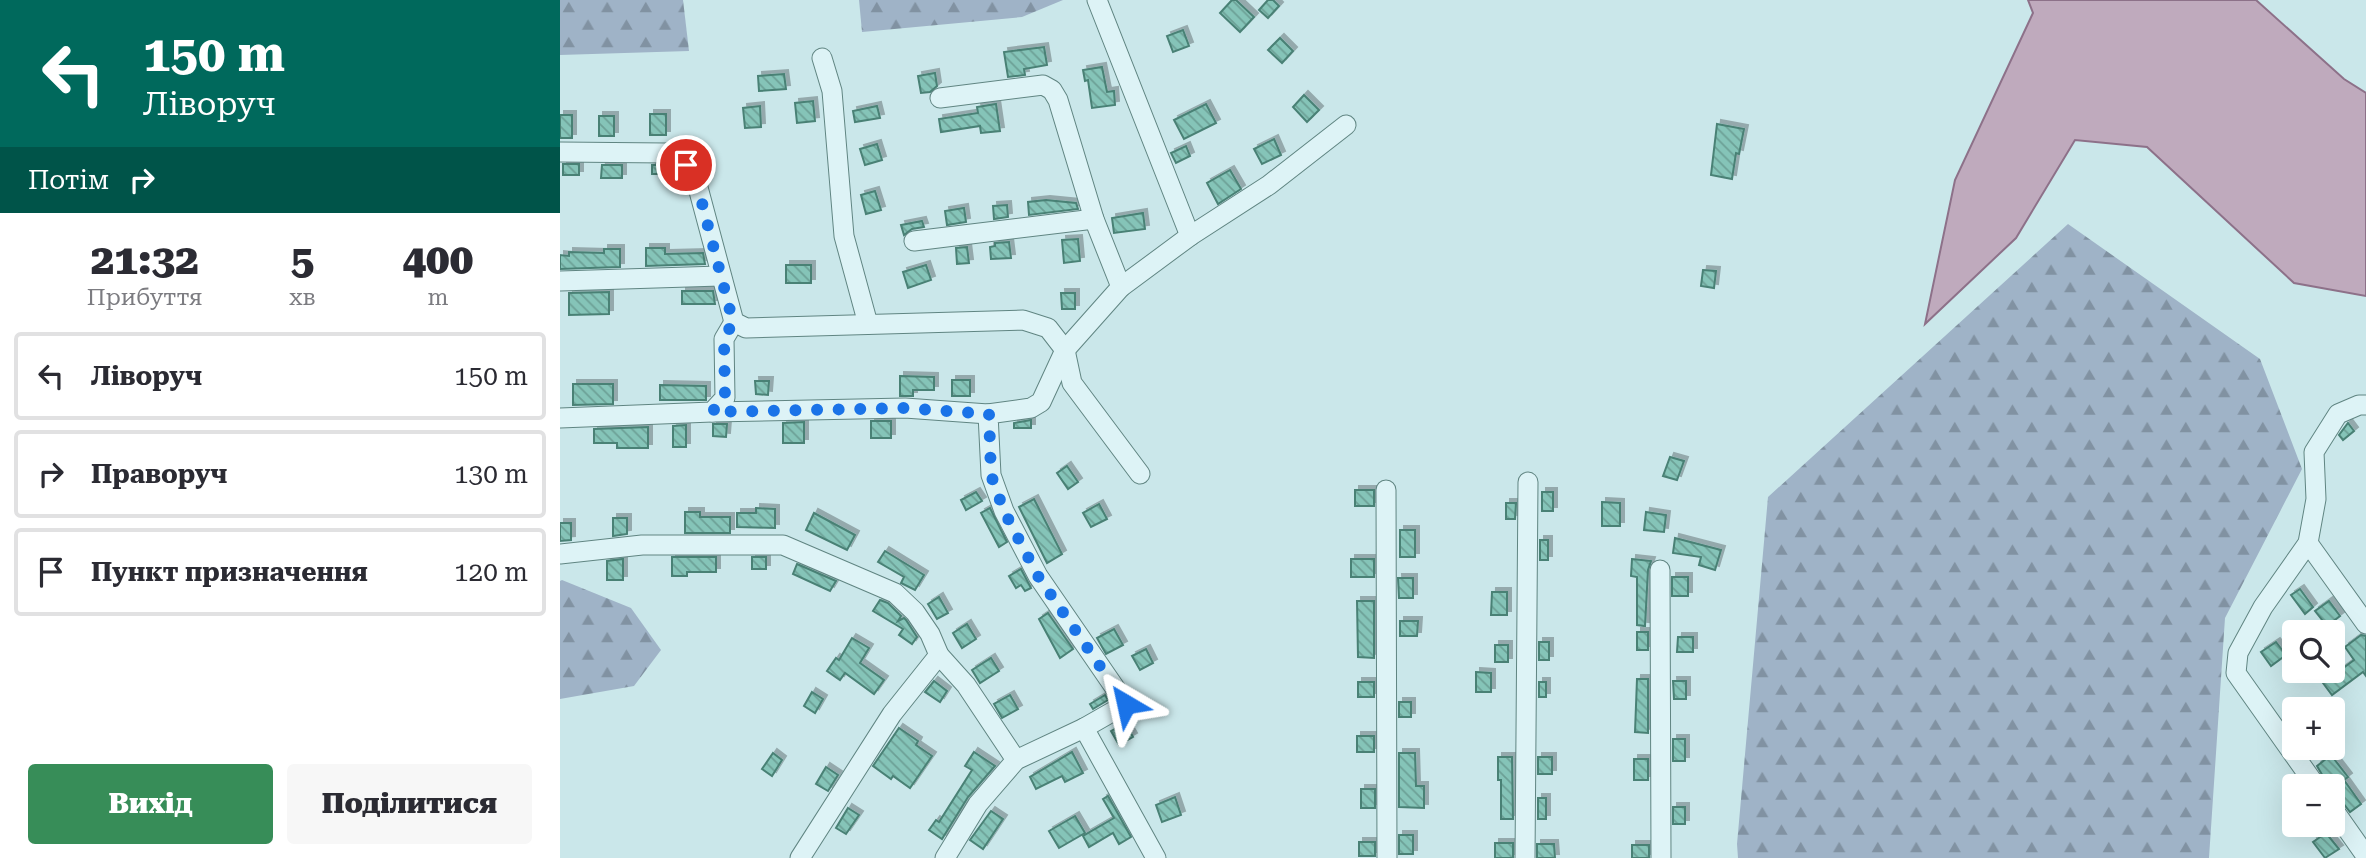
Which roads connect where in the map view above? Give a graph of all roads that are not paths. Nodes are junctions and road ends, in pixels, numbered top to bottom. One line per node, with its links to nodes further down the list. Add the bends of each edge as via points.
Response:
1 (1097, 0): 7 (street)
2 (822, 58): 13 (street, via 832,91 844,236)
3 (940, 98): 6 (street, via 1043,85 1052,90)
4 (1346, 125): 7 (street, via 1269,185)
5 (560, 152): 9 (street, via 666,153 686,165 696,180)
6 (1094, 219): 8 (street); 11 (street)
7 (1190, 236): 11 (street)
8 (914, 241)
9 (720, 276): 10 (street); 12 (street)
10 (560, 281)
11 (1121, 288): 14 (street)
12 (733, 322): 13 (street, via 746,328); 16 (street, via 724,339 725,398)
13 (868, 324): 14 (street, via 1023,320 1048,328)
14 (1065, 350): 17 (street, via 1041,402 1031,408); 19 (street, via 1072,383)
15 (2366, 405): 22 (street, via 2339,414 2314,452 2316,499)
16 (712, 412): 17 (street, via 905,408); 18 (street)
17 (989, 414): 27 (street, via 991,475 1004,511 1038,576 1126,704)
18 (560, 418)
19 (1140, 474)
20 (1528, 482): 36 (street)
21 (1386, 490): 35 (street)
22 (2308, 543): 25 (street); 29 (street, via 2263,607 2238,653 2236,673)
23 (560, 554): 26 (street, via 642,545 783,545 895,593 915,612)
24 (1660, 570): 37 (street)
25 (2366, 624)
26 (939, 655): 28 (street, via 966,685); 32 (street, via 892,714)
27 (1084, 728): 28 (street); 34 (street)
28 (1016, 760): 33 (street, via 978,804)
29 (2308, 774)
30 (2345, 826): 31 (street)
31 (2366, 856)
32 (800, 858)
33 (945, 858)
34 (1156, 858)
35 (1387, 858)
36 (1525, 858)
37 (1661, 858)

